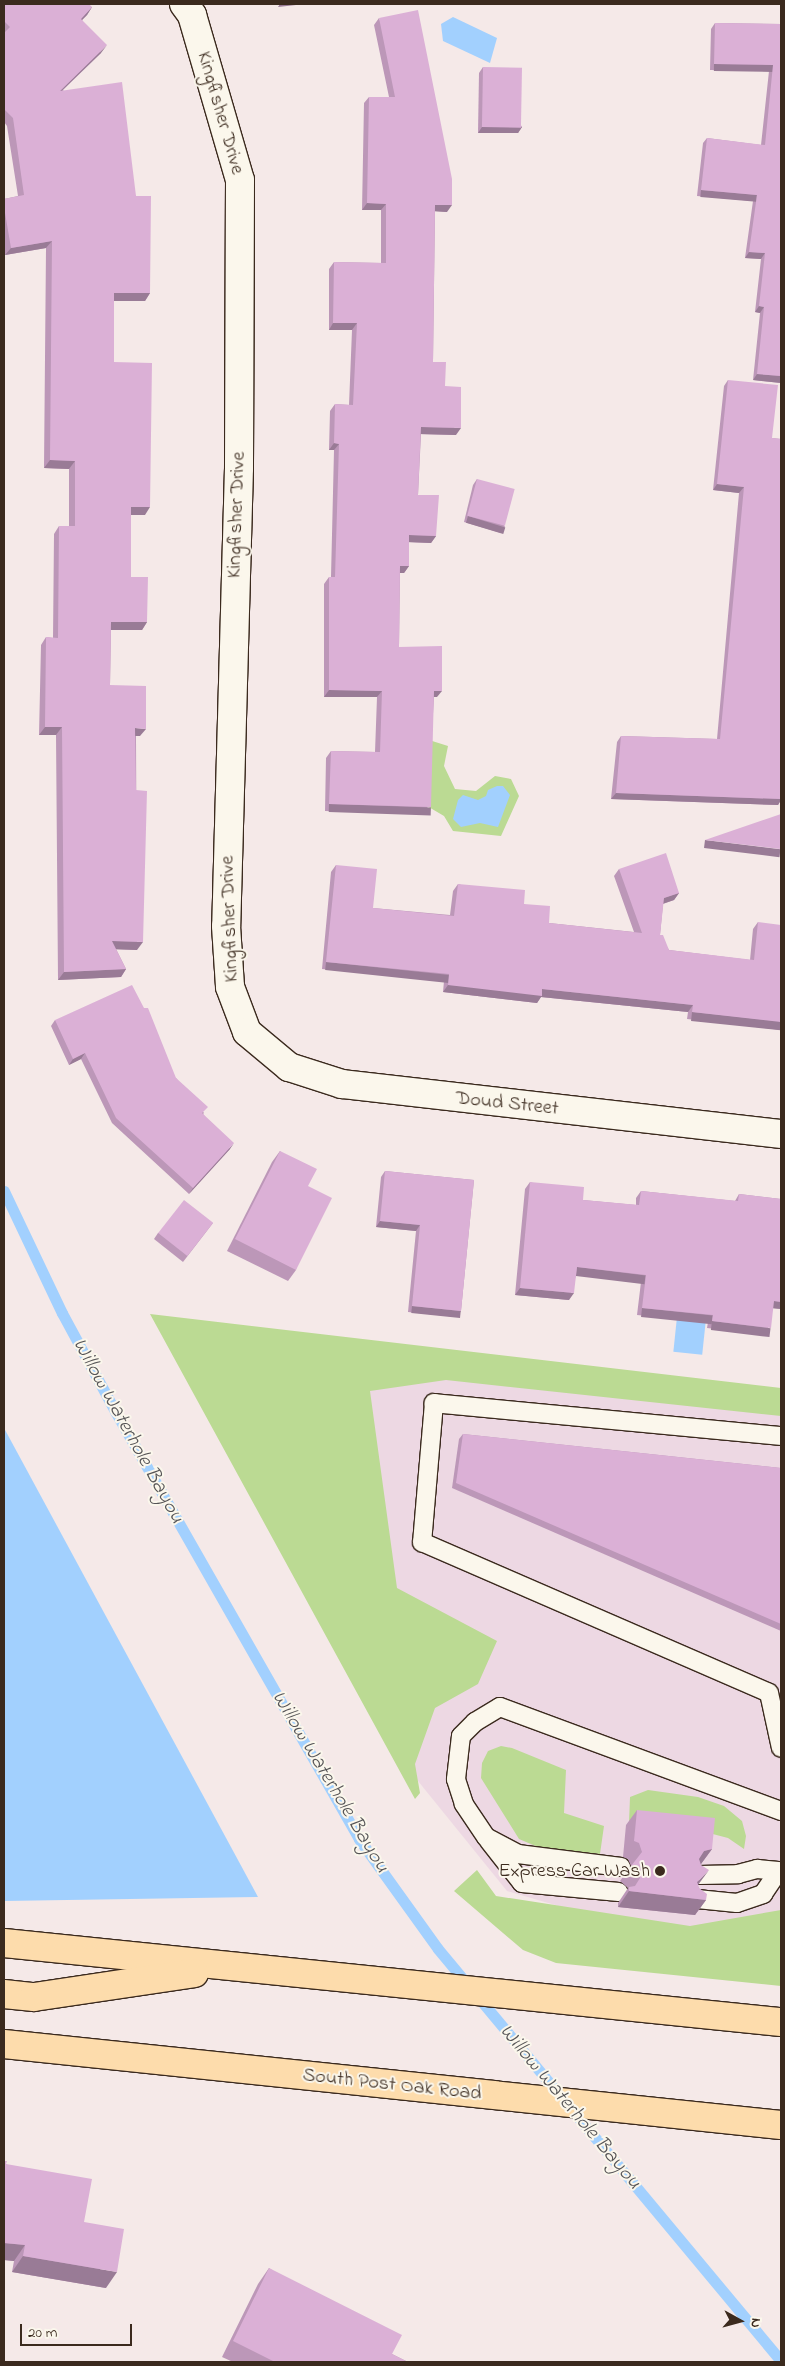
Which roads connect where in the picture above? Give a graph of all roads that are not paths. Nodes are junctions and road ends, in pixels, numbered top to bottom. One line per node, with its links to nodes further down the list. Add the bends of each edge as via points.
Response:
1 (184, 4): 2 (street, Kingfisher Drive, via 192,16 240,180 239,468 226,926 230,987)
2 (247, 1032): 3 (street, Doud Street, via 289,1068 342,1084)
3 (781, 1134)
4 (781, 1436): 5 (lane, via 434,1403 422,1542)
5 (775, 1696): 6 (lane)
6 (781, 1748)
7 (781, 1812): 8 (lane, via 500,1707 475,1722 461,1736 456,1760 456,1779 464,1804)
8 (486, 1836): 9 (lane, via 518,1854); 12 (lane, via 522,1883)
9 (621, 1867)
10 (779, 1872): 11 (lane, via 757,1869 738,1874); 13 (lane, via 763,1894 737,1903)
11 (699, 1875)
12 (619, 1892)
13 (697, 1899)
14 (4, 1943): 15 (highway)
15 (232, 1968): 16 (highway, via 34,1997); 17 (highway, via 341,1976)
16 (4, 1994)
17 (781, 2022)
18 (4, 2044): 19 (highway, South Post Oak Road)
19 (781, 2125)

